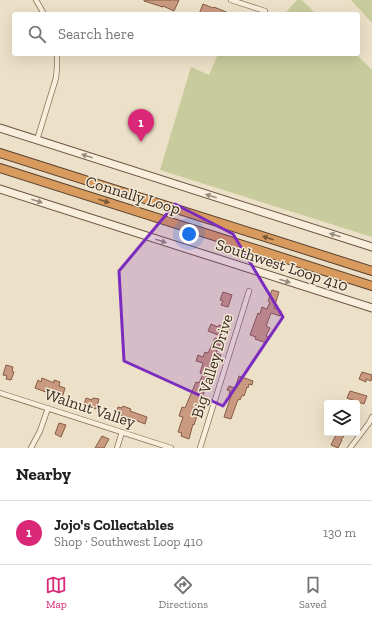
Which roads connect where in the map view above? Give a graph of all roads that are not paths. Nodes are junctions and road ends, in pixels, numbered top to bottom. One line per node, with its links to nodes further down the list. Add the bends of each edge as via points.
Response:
1 (36, 0): 4 (street)
2 (232, 0): 3 (street)
3 (265, 11)
4 (43, 12)
5 (57, 56): 7 (street, via 56,78)
6 (0, 128): 7 (main road)
7 (37, 140): 11 (main road, one-way to 7)
8 (0, 153): 12 (highway, Connally Loop, one-way to 8)
9 (0, 168): 13 (highway, Connally Loop, one-way to 13)
10 (0, 190): 15 (main road, Southwest Loop 410, one-way to 15)
11 (372, 247)
12 (372, 271)
13 (372, 286)
14 (249, 291): 23 (street, Big Valley Drive)
15 (372, 308)
16 (0, 393): 17 (street, Walnut Valley)
17 (48, 408): 19 (street, Walnut Valley); 20 (street)
18 (372, 417): 24 (street)
19 (122, 432): 21 (street); 22 (street, Walnut Valley)
20 (32, 448)
21 (117, 448)
22 (171, 448)
23 (200, 448)
24 (350, 448)

